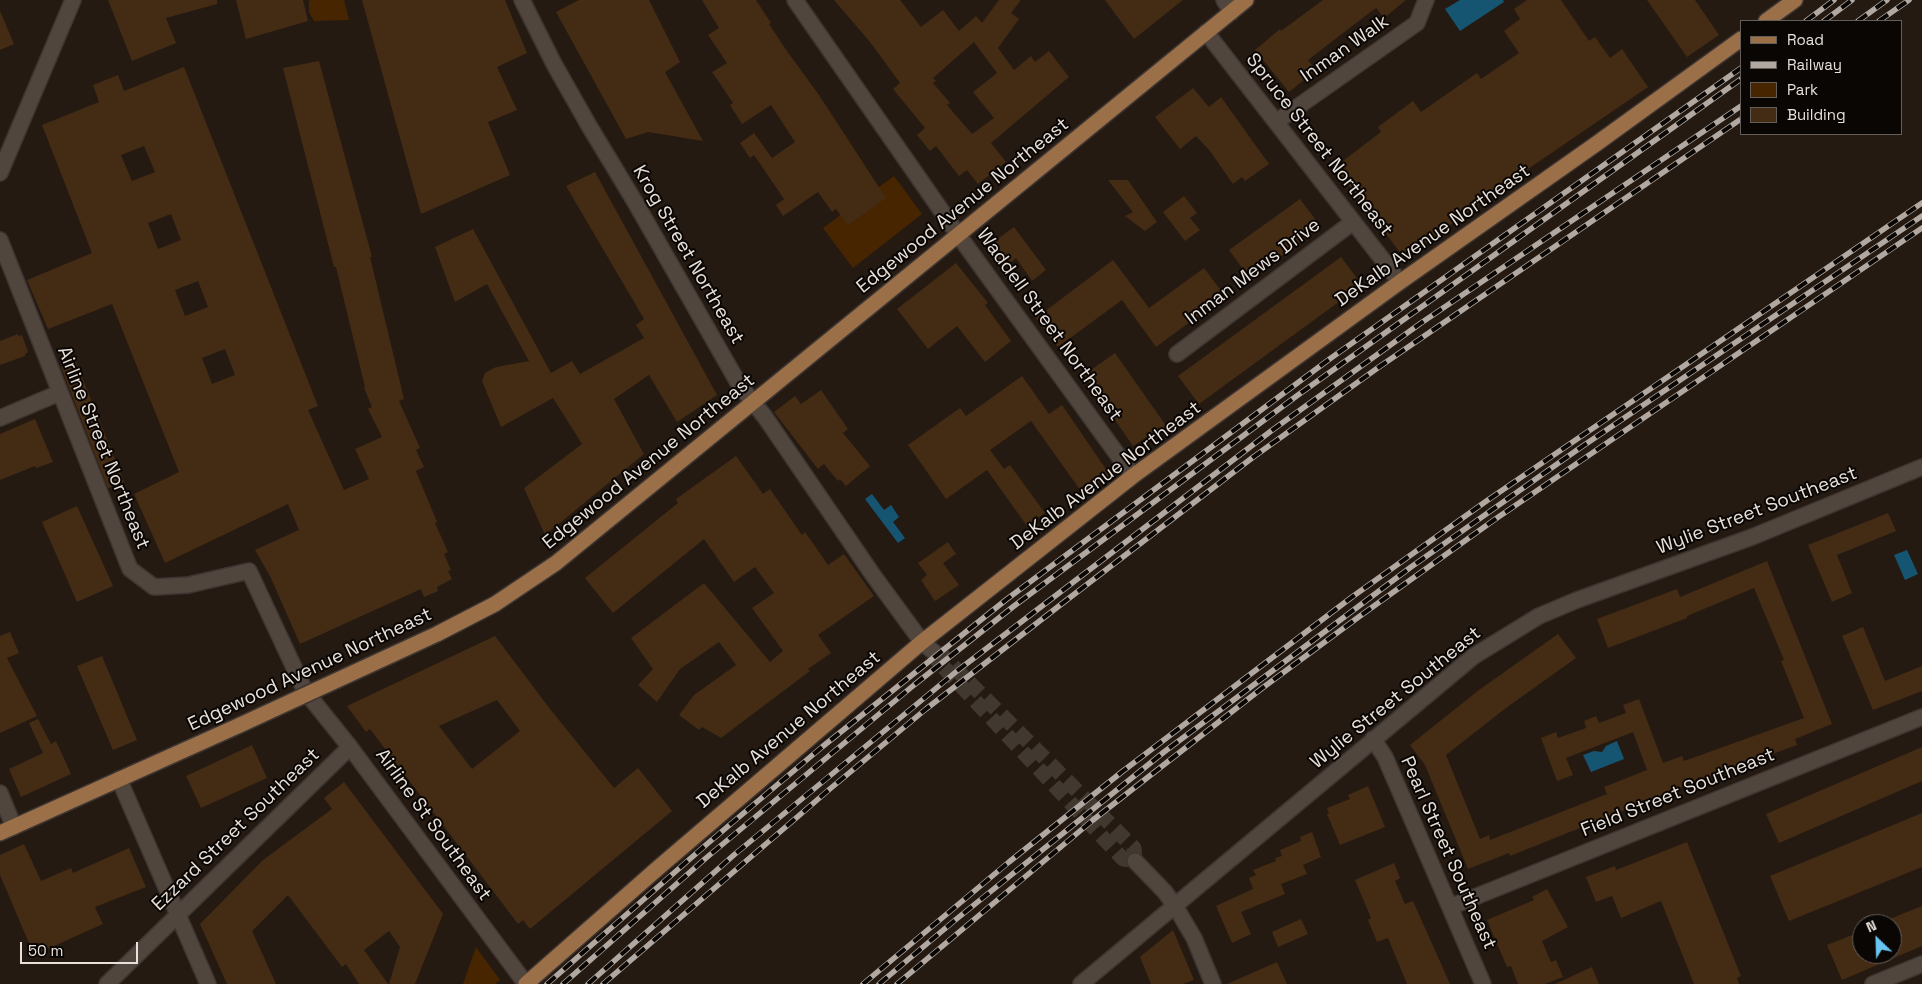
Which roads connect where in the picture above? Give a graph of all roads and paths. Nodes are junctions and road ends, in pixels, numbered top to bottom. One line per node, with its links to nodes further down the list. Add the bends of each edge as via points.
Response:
1 (73, 0): 12 (street)
2 (522, 0): 19 (street, Krog Street Northeast, via 588,124 740,386)
3 (795, 0): 14 (street, Waddell Street Northeast)
4 (1246, 0): 7 (main road, Edgewood Avenue Northeast)
5 (1426, 0): 11 (street, Inman Walk, via 1417,23)
6 (1786, 3): 8 (main road)
7 (1228, 6): 9 (main road, Edgewood Avenue Northeast)
8 (1767, 20)
9 (1206, 32): 11 (street, Spruce Street Northeast); 14 (main road, Edgewood Avenue Northeast)
10 (1740, 40): 16 (main road, DeKalb Avenue Northeast)
11 (1276, 122): 13 (street, Spruce Street Northeast)
12 (0, 172)
13 (1354, 222): 16 (street, Spruce Street Northeast); 17 (street, Inman Mews Drive)
14 (959, 236): 19 (main road, Edgewood Avenue Northeast); 22 (street, Waddell Street Northeast)
15 (0, 240): 18 (street, Airline Street Northeast)
16 (1400, 282): 22 (main road, DeKalb Avenue Northeast)
17 (1177, 354)
18 (59, 393): 20 (street); 25 (street, Airline Street Northeast, via 130,569 154,587 188,586 249,571)
19 (753, 403): 23 (street, Krog Street Northeast); 29 (main road, Edgewood Avenue Northeast, bridge, via 556,563 495,604 437,634)
20 (0, 418)
21 (1922, 467): 27 (street, Wylie Street Southeast, via 1752,537 1539,616 1474,656)
22 (1133, 476): 23 (main road, DeKalb Avenue Northeast)
23 (922, 642): 24 (street, Krog Street Northeast); 40 (main road, DeKalb Avenue Northeast)
24 (935, 653)
25 (305, 691): 28 (street, Airline St Southeast)
26 (1922, 717): 35 (street, Field Street Southeast)
27 (1373, 740): 34 (street, Wylie Street Southeast); 35 (street, Pearl Street Southeast, via 1385,757)
28 (350, 747): 36 (street, Ezzard Street Southeast); 40 (street, Airline St Southeast)
29 (119, 779): 31 (main road, Edgewood Avenue Northeast); 36 (street)
30 (0, 793): 31 (street)
31 (14, 827): 32 (main road, Edgewood Avenue Northeast)
32 (0, 833)
33 (1136, 861): 34 (street)
34 (1175, 906): 41 (street, Wylie Street Southeast); 42 (street, via 1194,938)
35 (1450, 907): 43 (street, Pearl Street Southeast)
36 (178, 915): 38 (street, Ezzard Street Southeast); 39 (street)
37 (1922, 964): 44 (street)
38 (107, 984)
39 (208, 984)
40 (526, 984)
41 (1081, 984)
42 (1213, 984)
43 (1483, 984)
44 (1873, 984)

